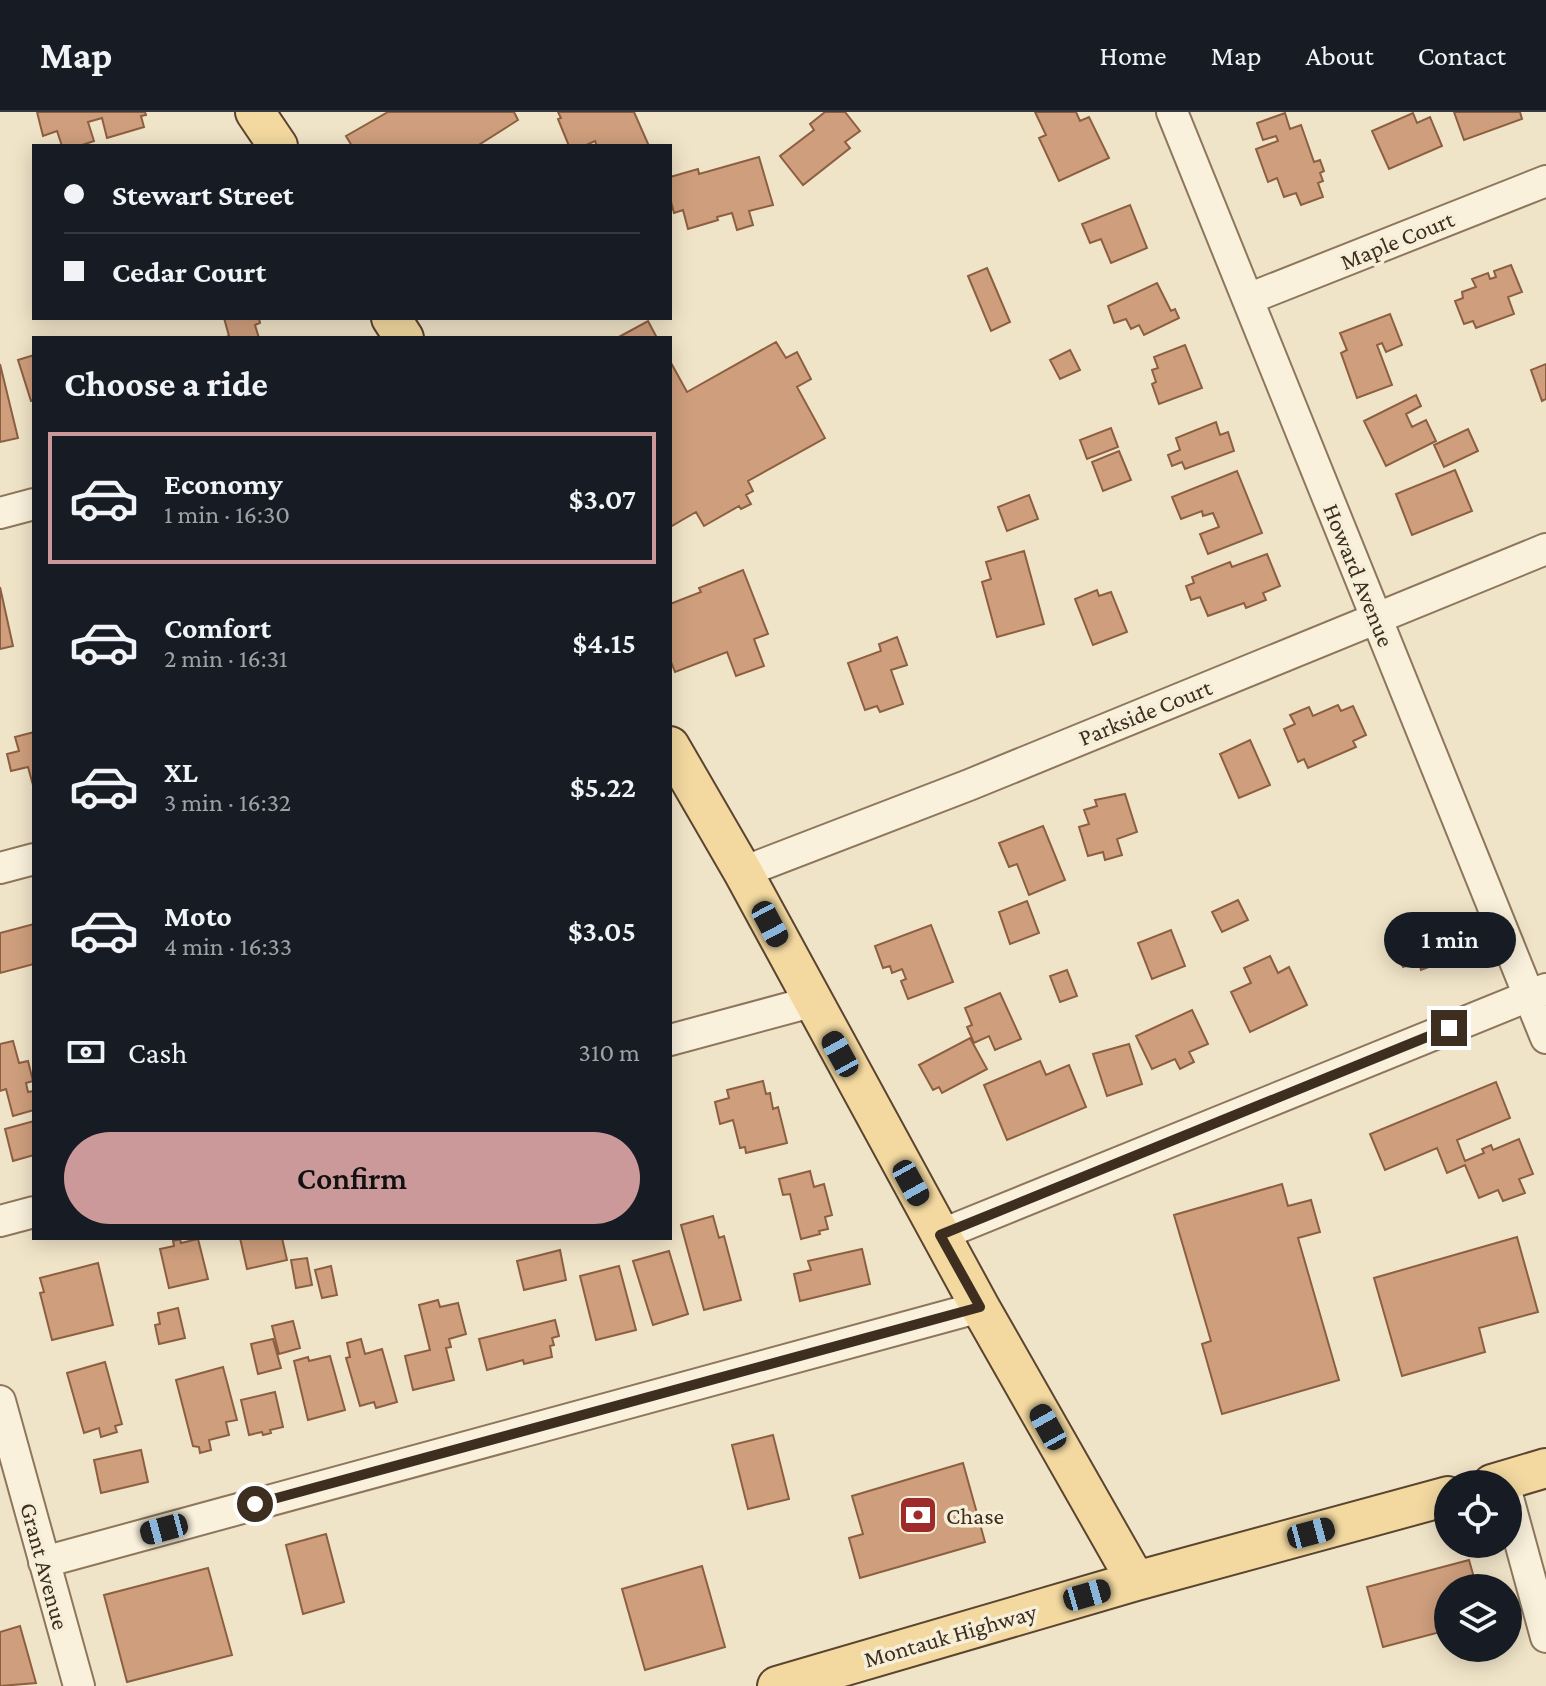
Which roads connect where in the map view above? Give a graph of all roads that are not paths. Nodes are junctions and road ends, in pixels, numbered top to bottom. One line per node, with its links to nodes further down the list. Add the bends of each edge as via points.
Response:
1 (255, 112): 3 (main road)
2 (1172, 112): 5 (street, Howard Avenue)
3 (277, 144)
4 (1546, 181): 5 (street, Maple Court)
5 (1248, 299): 9 (street, Howard Avenue)
6 (32, 505): 7 (street)
7 (0, 513)
8 (1546, 549): 9 (street, Parkside Court)
9 (1375, 617): 13 (street, Parkside Court); 14 (street, Howard Avenue)
10 (672, 749): 13 (main road)
11 (32, 860): 12 (street)
12 (0, 868)
13 (743, 872): 15 (main road)
14 (1538, 992): 16 (street, Howard Avenue); 20 (street)
15 (811, 1002): 17 (street); 20 (main road)
16 (1546, 1038)
17 (672, 1039)
18 (32, 1213): 19 (street)
19 (0, 1221)
20 (940, 1235): 21 (main road)
21 (980, 1307): 27 (street); 28 (main road)
22 (0, 1401): 27 (street, Grant Avenue)
23 (1546, 1468): 24 (main road)
24 (1522, 1478)
25 (1434, 1500): 28 (main road, Montauk Highway)
26 (1522, 1555): 29 (street)
27 (44, 1562): 30 (street, Grant Avenue)
28 (1136, 1581): 31 (main road, Montauk Highway)
29 (1546, 1637)
30 (79, 1686)
31 (777, 1686)

